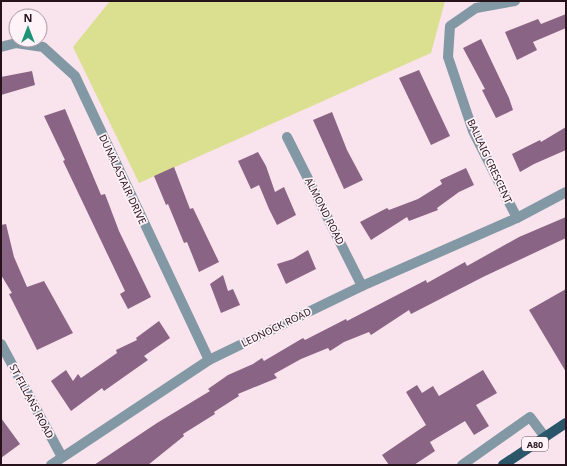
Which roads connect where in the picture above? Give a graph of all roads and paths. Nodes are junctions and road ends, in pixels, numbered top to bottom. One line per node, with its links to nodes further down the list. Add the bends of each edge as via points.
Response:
1 (515, 1): 5 (street, BALLAIG CRESCENT, via 476,8 450,26 448,57 473,131)
2 (1, 47): 8 (street, DUNALASTAIR DRIVE, via 16,43 43,47 75,76)
3 (287, 137): 6 (street, ALMOND ROAD)
4 (566, 192): 5 (street)
5 (517, 218): 6 (street, LEDNOCK ROAD)
6 (362, 286): 8 (street, LEDNOCK ROAD)
7 (1, 344): 11 (street, ST FILLANS ROAD)
8 (209, 360): 11 (street, LEDNOCK ROAD)
9 (566, 423): 10 (main road, A80)
10 (545, 437): 13 (street, via 530,417); 14 (main road, A80)
11 (62, 457): 12 (street, LEDNOCK ROAD)
12 (51, 465)
13 (462, 465)
14 (503, 465)

